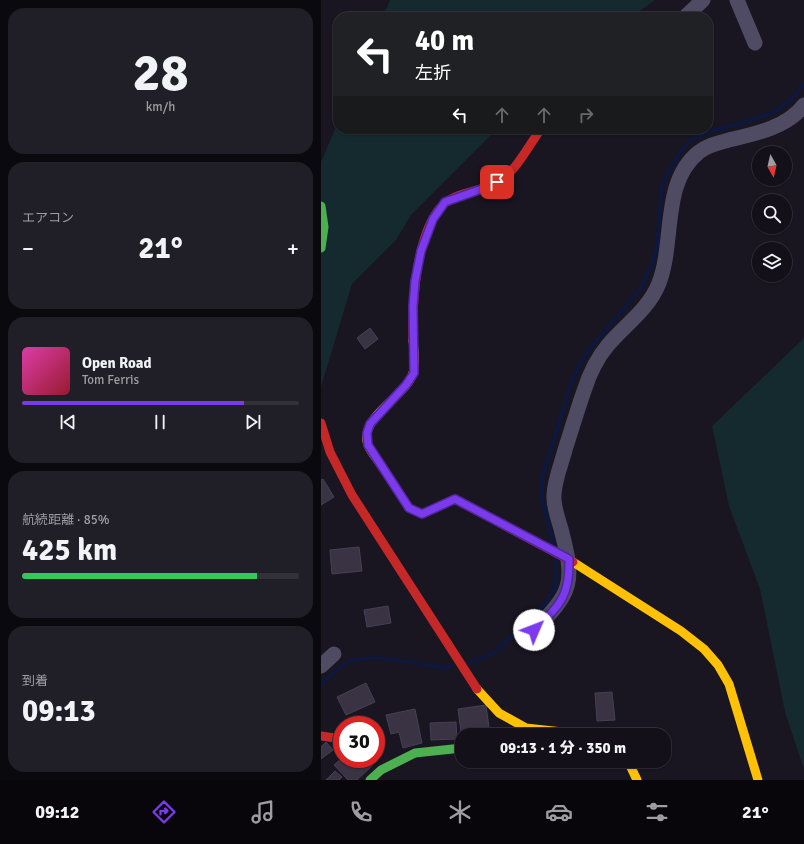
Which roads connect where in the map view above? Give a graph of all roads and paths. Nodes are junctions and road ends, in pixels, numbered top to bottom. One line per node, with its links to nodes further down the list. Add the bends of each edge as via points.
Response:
1 (703, 0): 3 (street)
2 (737, 0): 4 (street)
3 (690, 12)
4 (755, 43)
5 (802, 111): 10 (street, via 765,130 717,143 702,150 677,182 673,194 667,256 659,282 645,307 607,346 596,364 584,391 556,482 554,496)
6 (537, 134): 10 (street, via 504,178 490,186 445,202 433,219 421,251 415,281 414,373 370,424 367,433 368,445 409,508 422,514 455,499)
7 (321, 206): 8 (street)
8 (321, 248)
9 (322, 433): 14 (street, via 335,465 352,495 474,686 499,713)
10 (565, 557): 11 (street, via 569,578 566,592 557,608); 25 (street, via 681,631 704,649 718,665 729,684)
11 (534, 630)
12 (334, 654): 13 (street)
13 (321, 666)
14 (526, 728)
15 (321, 736): 16 (street)
16 (333, 738)
17 (455, 749): 18 (street, via 415,753)
18 (385, 765)
19 (378, 768): 22 (street)
20 (379, 768): 23 (street)
21 (631, 768): 24 (street)
22 (370, 780)
23 (385, 780)
24 (637, 780)
25 (758, 780)

